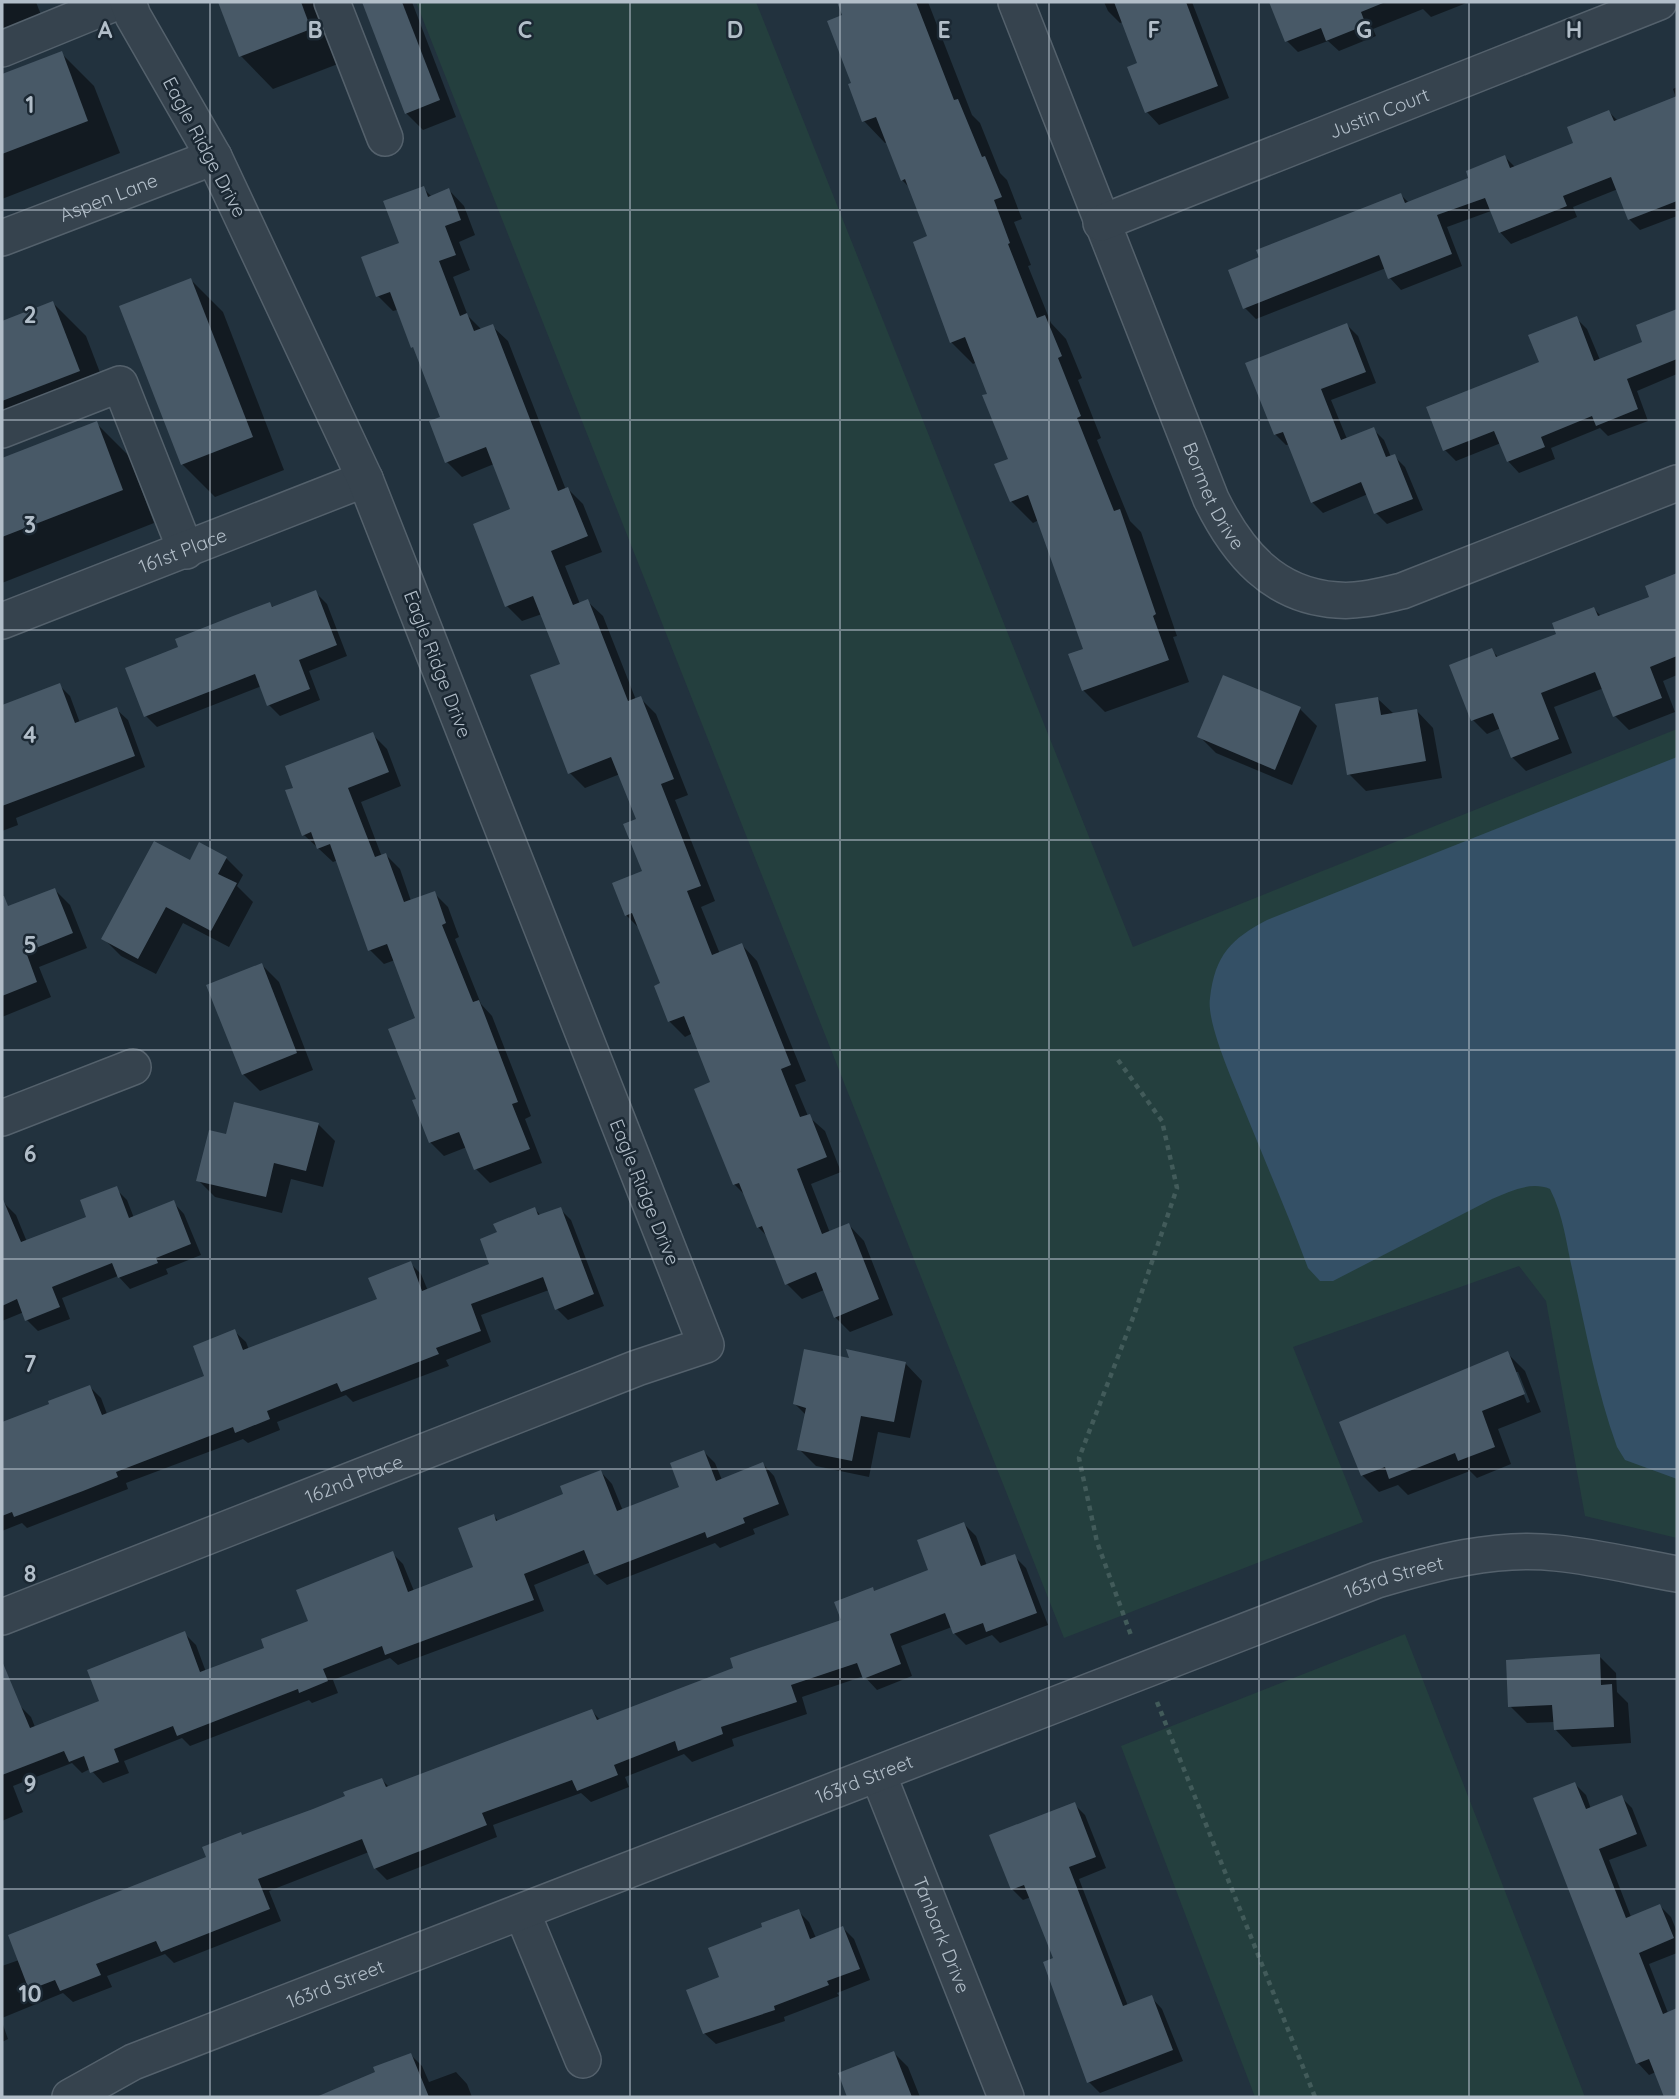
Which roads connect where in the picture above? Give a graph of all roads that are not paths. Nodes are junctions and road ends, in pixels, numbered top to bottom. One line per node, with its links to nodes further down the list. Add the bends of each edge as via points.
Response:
1 (117, 2): 6 (street)
2 (128, 2): 8 (street, Eagle Ridge Drive)
3 (332, 2): 7 (street)
4 (1016, 2): 9 (street, Bormet Drive)
5 (1659, 2): 9 (street, Justin Court)
6 (2, 49)
7 (385, 138)
8 (214, 157): 10 (street, Aspen Lane); 12 (street, Eagle Ridge Drive)
9 (1101, 223): 13 (street, Bormet Drive, via 1226,530 1248,558 1273,579 1336,600 1402,591)
10 (2, 239)
11 (2, 430): 14 (street, via 120,384)
12 (365, 479): 14 (street, 161st Place); 18 (street, Eagle Ridge Drive)
13 (1677, 483)
14 (186, 551): 15 (street, 161st Place)
15 (2, 621)
16 (133, 1067): 17 (street)
17 (2, 1118)
18 (706, 1345): 20 (street, 162nd Place)
19 (1677, 1574): 21 (street, 163rd Street, via 1554,1552 1443,1562 1377,1580)
20 (2, 1616)
21 (878, 1774): 22 (street, 163rd Street); 25 (street, Tanbark Drive)
22 (522, 1912): 23 (street); 24 (street, 163rd Street, via 133,2062)
23 (583, 2060)
24 (70, 2097)
25 (1006, 2097)

